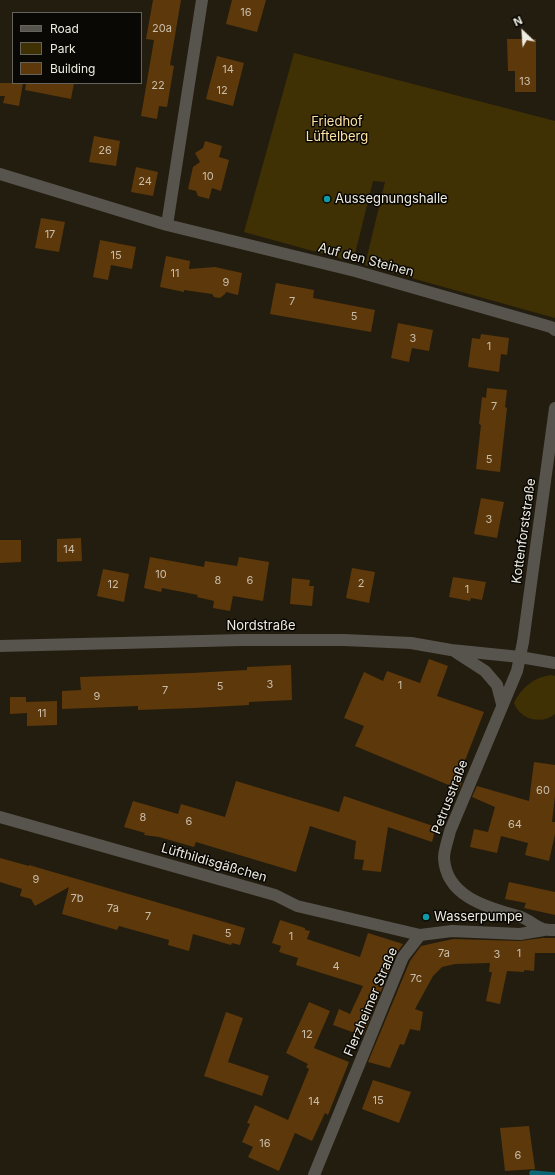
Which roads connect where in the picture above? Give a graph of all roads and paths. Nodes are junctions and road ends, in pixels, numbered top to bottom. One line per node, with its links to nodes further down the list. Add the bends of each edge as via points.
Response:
1 (202, 0): 3 (street)
2 (0, 174): 3 (street, Auf den Steinen)
3 (167, 225): 4 (street, Auf den Steinen, via 355,271)
4 (555, 330)
5 (555, 408): 8 (street, Kottenforststraße)
6 (0, 646): 7 (street, Nordstraße, via 336,640 411,643)
7 (451, 650): 8 (street, Nordstraße); 10 (street, via 485,671 497,685)
8 (520, 657): 9 (street, Nordstraße); 10 (street, Petrusstraße, via 517,671)
9 (555, 663)
10 (502, 704): 12 (street, Petrusstraße, via 450,831 444,856 445,870 464,895 488,908 524,918)
11 (0, 817): 13 (street, Lüfthildisgäßchen, via 275,895 297,906)
12 (549, 930): 13 (street, via 520,934 452,931)
13 (420, 935): 14 (street, Flerzheimer Straße, via 403,957)
14 (314, 1175)

